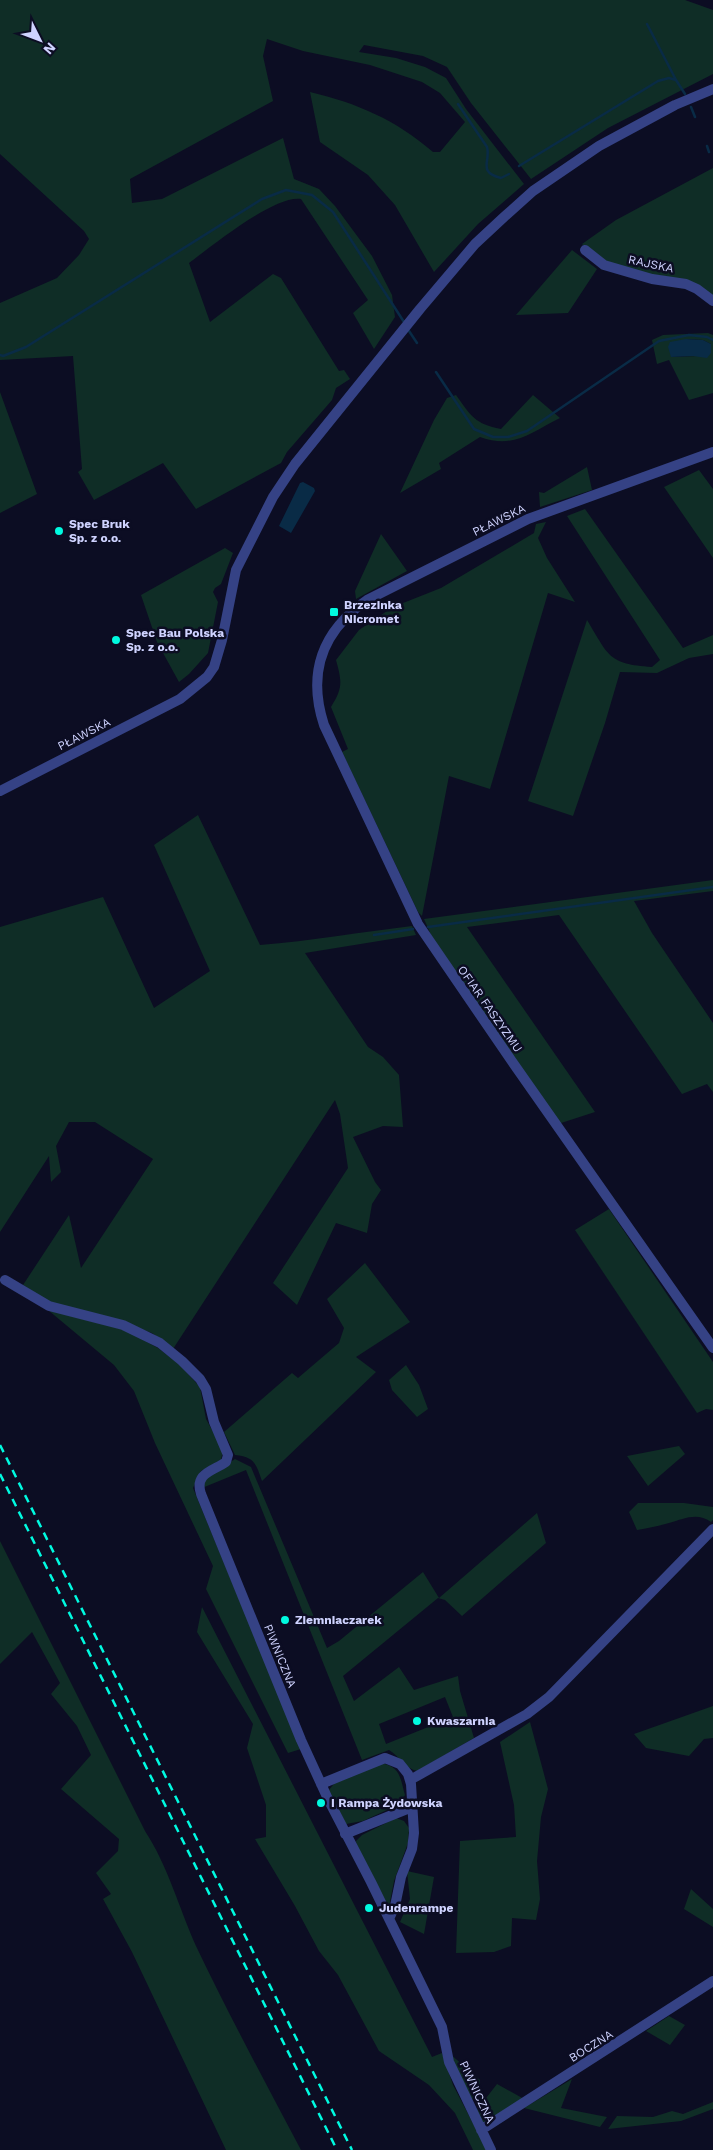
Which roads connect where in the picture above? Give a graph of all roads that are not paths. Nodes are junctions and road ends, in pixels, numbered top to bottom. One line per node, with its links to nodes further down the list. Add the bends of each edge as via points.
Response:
1 (713, 89): 6 (street, PŁAWSKA, via 675,105 599,146 533,191 475,244 295,464 273,497 236,570 214,667 202,682 180,699)
2 (584, 250): 3 (street, RAJSKA, via 604,265 652,279 686,284)
3 (713, 301)
4 (713, 452): 5 (street, PŁAWSKA, via 528,519 392,588 354,609 338,626)
5 (323, 653): 8 (street, OFIAR FASZYZMU, via 316,686 324,725 418,924)
6 (0, 792)
7 (5, 1280): 11 (street, PIWNICZNA, via 49,1306 105,1319 143,1333 182,1361 200,1379 228,1455 226,1462 201,1478 200,1494)
8 (713, 1348)
9 (713, 1529): 10 (street, via 550,1697 527,1714)
10 (410, 1780): 11 (street, via 400,1764 385,1758); 12 (street)
11 (321, 1784): 13 (street, PIWNICZNA)
12 (412, 1807): 13 (street); 14 (street, via 412,1849)
13 (345, 1834): 14 (street, PIWNICZNA)
14 (389, 1919): 16 (street, PIWNICZNA, via 442,2027 448,2062)
15 (713, 1981): 16 (street, BOCZNA)
16 (481, 2130): 17 (street, PIWNICZNA)
17 (491, 2150)

